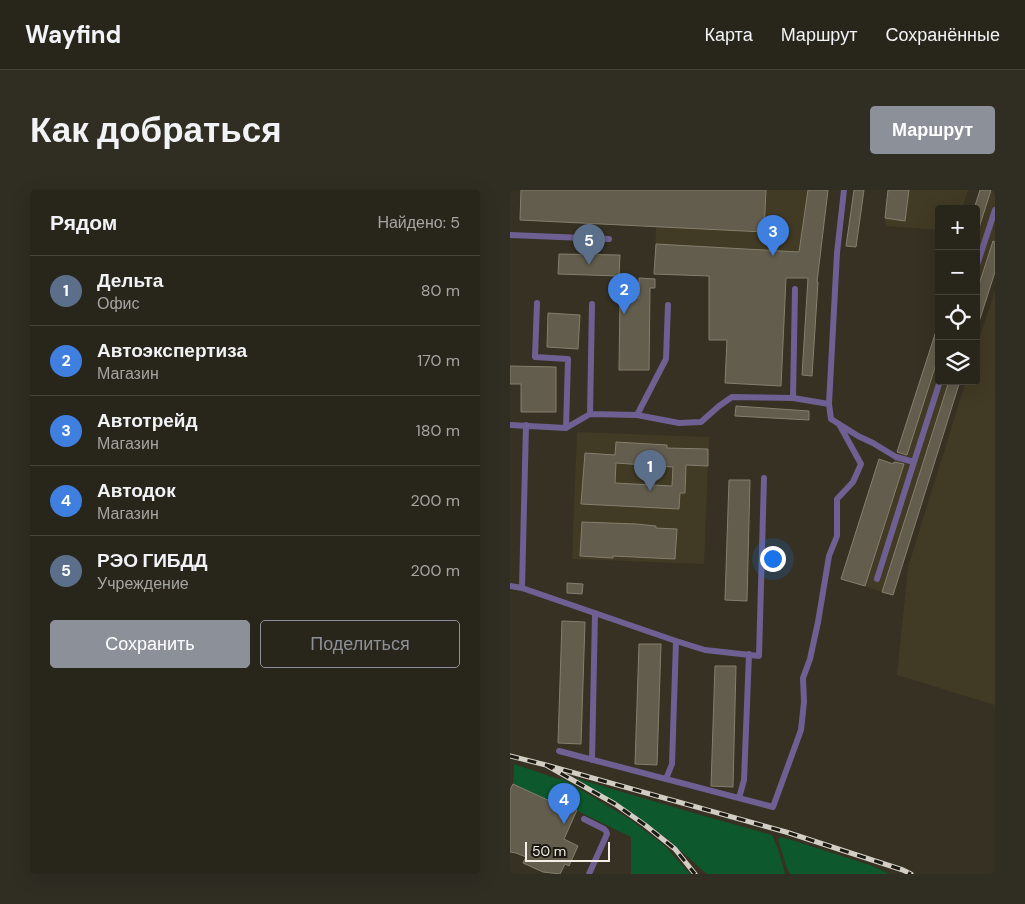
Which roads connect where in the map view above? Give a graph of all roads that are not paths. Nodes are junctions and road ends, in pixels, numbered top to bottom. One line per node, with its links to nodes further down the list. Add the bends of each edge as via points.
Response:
1 (844, 190): 12 (lane)
2 (995, 210): 5 (lane)
3 (510, 235): 4 (lane)
4 (609, 239)
5 (980, 256)
6 (795, 289): 11 (lane)
7 (537, 303): 18 (lane, via 535,357 568,359)
8 (592, 304): 13 (lane)
9 (668, 305): 14 (lane, via 666,359)
10 (939, 385): 19 (lane)
11 (793, 398): 12 (lane); 14 (lane, via 732,397 701,422 679,423)
12 (828, 404): 15 (lane, via 831,419)
13 (590, 414): 14 (lane); 18 (lane)
14 (637, 415)
15 (839, 424): 19 (lane, via 896,457); 30 (lane, via 861,464 853,482 837,499 837,536 829,556 818,622 803,678 802,730 772,807)
16 (510, 425): 17 (lane)
17 (526, 425): 18 (lane); 23 (lane)
18 (566, 428)
19 (914, 462): 21 (lane)
20 (764, 478): 26 (lane, via 759,656)
21 (877, 579)
22 (510, 586): 23 (lane)
23 (522, 588): 24 (lane)
24 (596, 613): 25 (lane); 28 (lane)
25 (676, 641): 26 (lane, via 705,650); 29 (lane, via 672,764)
26 (748, 654): 30 (lane, via 744,780)
27 (559, 751): 28 (lane)
28 (592, 760): 29 (lane)
29 (666, 779): 30 (lane)
30 (739, 798)
31 (584, 819): 32 (lane, via 604,829 607,834)
32 (590, 874)

